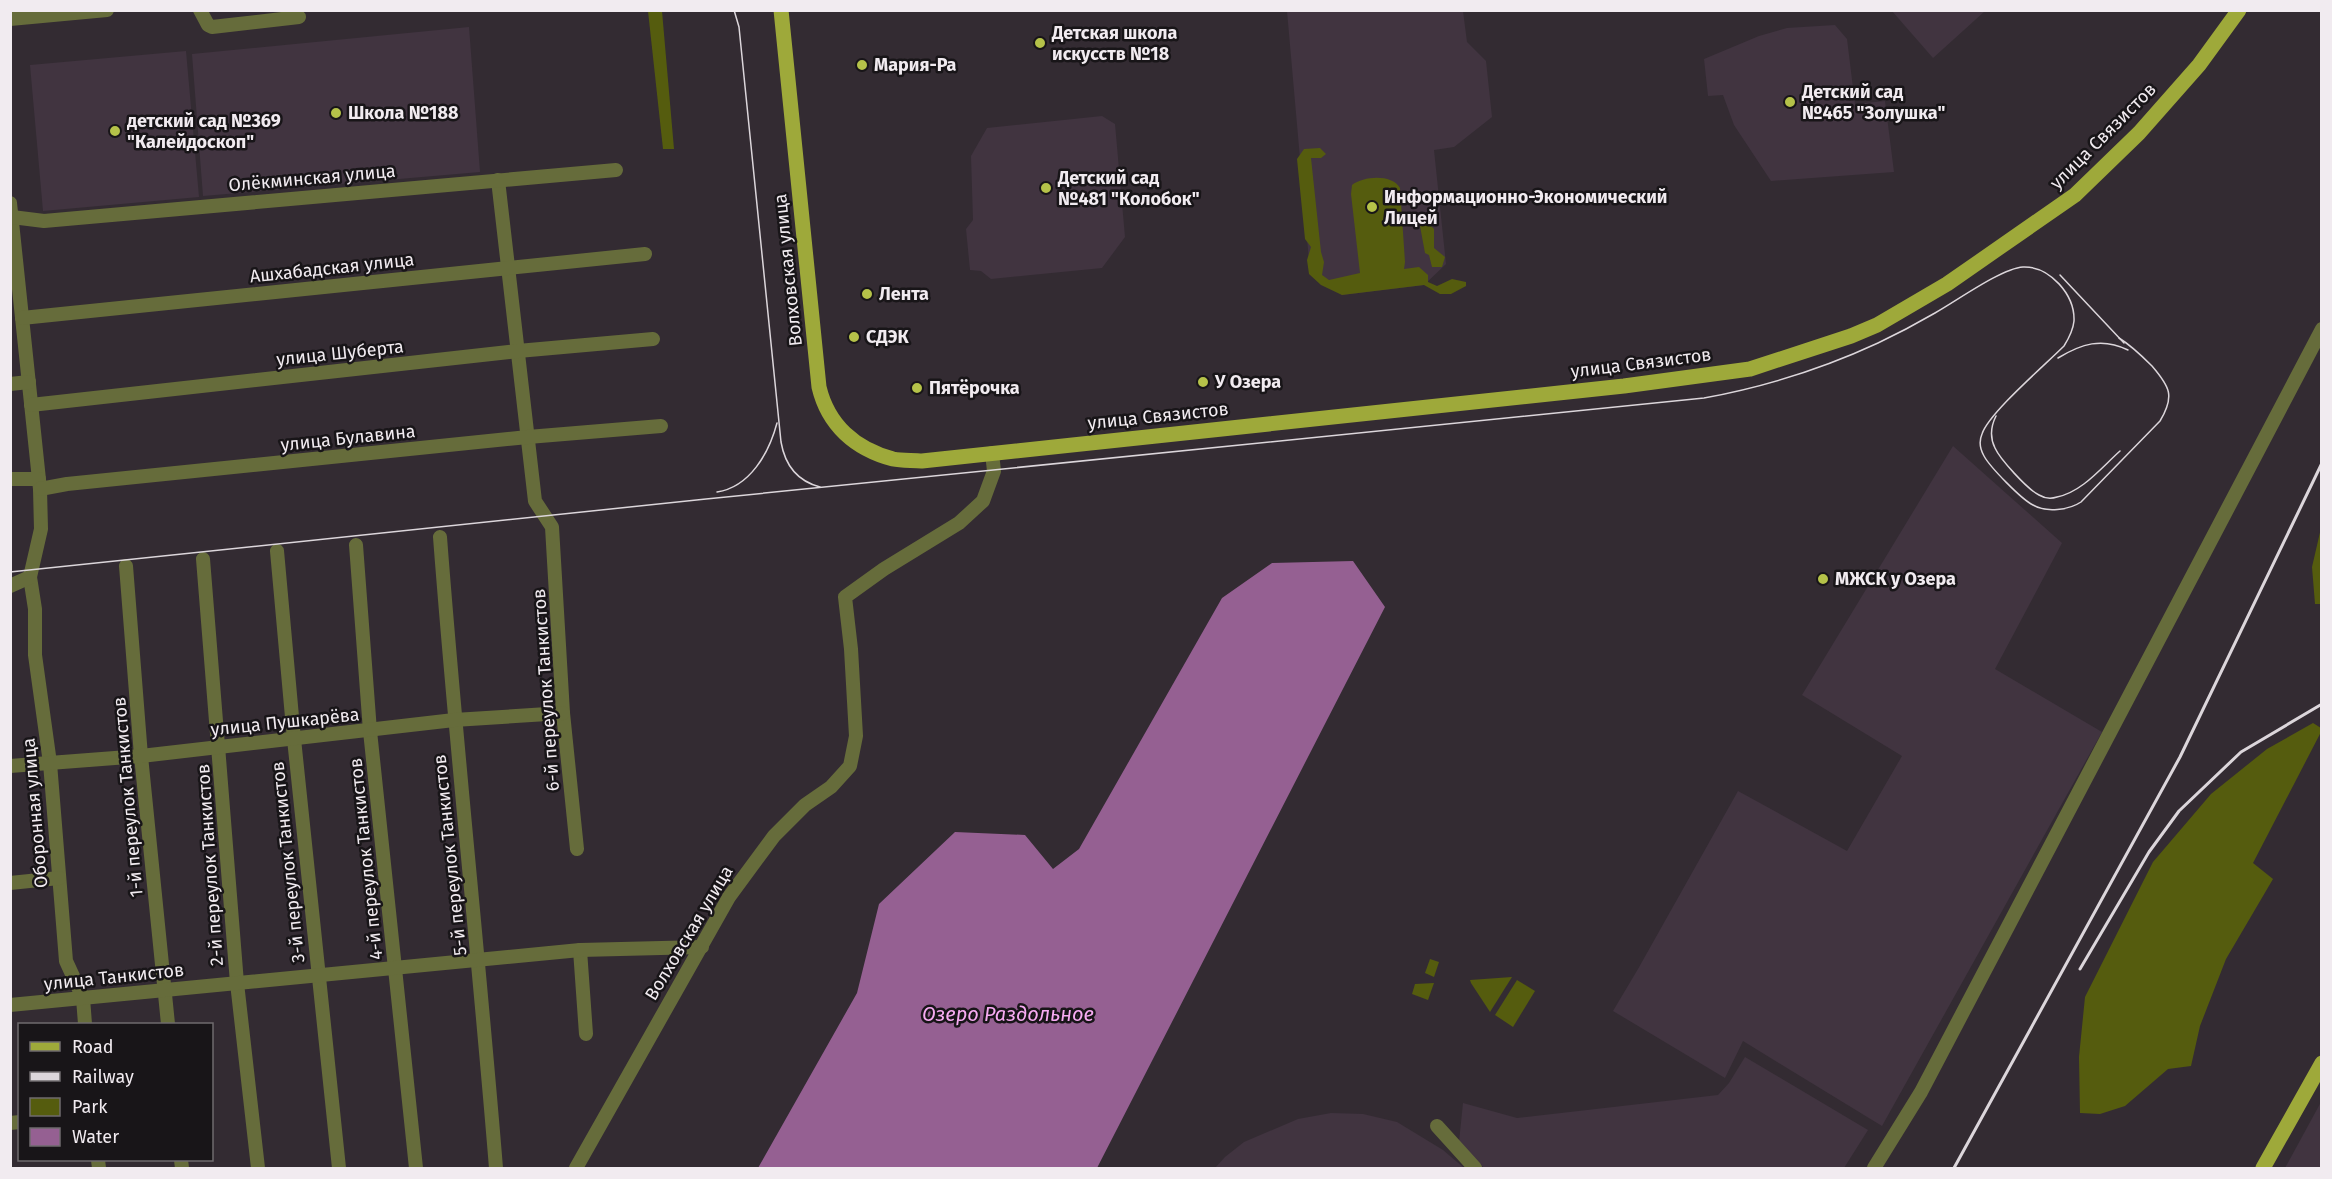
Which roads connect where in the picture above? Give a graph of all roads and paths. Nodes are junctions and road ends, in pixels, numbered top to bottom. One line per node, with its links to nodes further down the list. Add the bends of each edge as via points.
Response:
1 (107, 10): 6 (street)
2 (200, 10): 5 (street, via 212,27)
3 (781, 10): 24 (main road, Волховская улица, via 823,404 841,431 864,447 894,459)
4 (2239, 10): 23 (main road, улица Связистов, via 2199,65 2139,133 2075,195 1947,284 1851,336 1750,369)
5 (299, 17)
6 (10, 19)
7 (616, 170): 8 (street, Олёкминская улица)
8 (498, 180): 10 (street, Олёкминская улица, via 44,221); 13 (street)
9 (10, 203): 10 (street, Оборонная улица)
10 (12, 217): 12 (street, Оборонная улица)
11 (645, 254): 13 (street, Ашхабадская улица)
12 (14, 268): 14 (street, Оборонная улица)
13 (509, 268): 14 (street, Ашхабадская улица); 17 (street)
14 (22, 318): 18 (street, Оборонная улица)
15 (2322, 329): 65 (street, via 1926,1082)
16 (653, 339): 17 (street, улица Шуберта)
17 (518, 351): 20 (street, улица Шуберта); 22 (street)
18 (29, 382): 19 (street); 20 (street, Оборонная улица)
19 (10, 384)
20 (31, 405): 26 (street, Оборонная улица)
21 (661, 426): 22 (street, улица Булавина)
22 (528, 437): 26 (street, улица Булавина); 34 (street, 6-й переулок Танкистов, via 535,501 552,528)
23 (992, 453): 24 (main road, улица Связистов); 45 (street, Волховская улица, via 994,471 983,501 959,523 845,597 856,736 850,766 774,836 729,897)
24 (922, 460)
25 (10, 479): 26 (street, улица Булавина)
26 (39, 484): 32 (street, Оборонная улица, via 41,529)
27 (440, 537): 35 (street, 5-й переулок Танкистов)
28 (356, 545): 36 (street, 4-й переулок Танкистов)
29 (277, 552): 37 (street, 3-й переулок Танкистов)
30 (202, 559): 38 (street, 2-й переулок Танкистов)
31 (126, 566): 39 (street, 1-й переулок Танкистов)
32 (30, 577): 33 (street); 40 (street, Оборонная улица, via 35,655)
33 (10, 586)
34 (563, 713): 35 (street, улица Пушкарёва); 42 (street, 6-й переулок Танкистов)
35 (454, 720): 36 (street, улица Пушкарёва); 47 (street, 5-й переулок Танкистов)
36 (370, 731): 37 (street, улица Пушкарёва); 48 (street, 4-й переулок Танкистов)
37 (294, 739): 38 (street, улица Пушкарёва); 49 (street, 3-й переулок Танкистов)
38 (219, 747): 39 (street, улица Пушкарёва); 50 (street, 2-й переулок Танкистов)
39 (141, 756): 40 (street, улица Пушкарёва); 51 (street, 1-й переулок Танкистов)
40 (50, 763): 41 (street, улица Пушкарёва); 43 (street, Оборонная улица)
41 (10, 766)
42 (577, 849)
43 (59, 878): 44 (street); 52 (street, Оборонная улица, via 66,961)
44 (10, 883)
45 (702, 947): 46 (street, улица Танкистов); 63 (street, Волховская улица)
46 (580, 950): 47 (street, улица Танкистов); 56 (street)
47 (479, 960): 48 (street, улица Танкистов); 62 (street, 5-й переулок Танкистов)
48 (396, 968): 49 (street, улица Танкистов); 61 (street, 4-й переулок Танкистов)
49 (318, 975): 50 (street, улица Танкистов); 60 (street, 3-й переулок Танкистов)
50 (237, 983): 51 (street, улица Танкистов); 59 (street, 2-й переулок Танкистов)
51 (165, 990): 52 (street, улица Танкистов); 55 (street, 1-й переулок Танкистов)
52 (83, 998): 53 (street, улица Танкистов); 54 (street, Оборонная улица)
53 (10, 1005)
54 (85, 1023)
55 (168, 1023)
56 (586, 1034)
57 (2322, 1063): 66 (main road)
58 (1437, 1126): 64 (street)
59 (258, 1168)
60 (339, 1168)
61 (416, 1168)
62 (496, 1168)
63 (576, 1168)
64 (1475, 1168)
65 (1874, 1168)
66 (2263, 1168)

